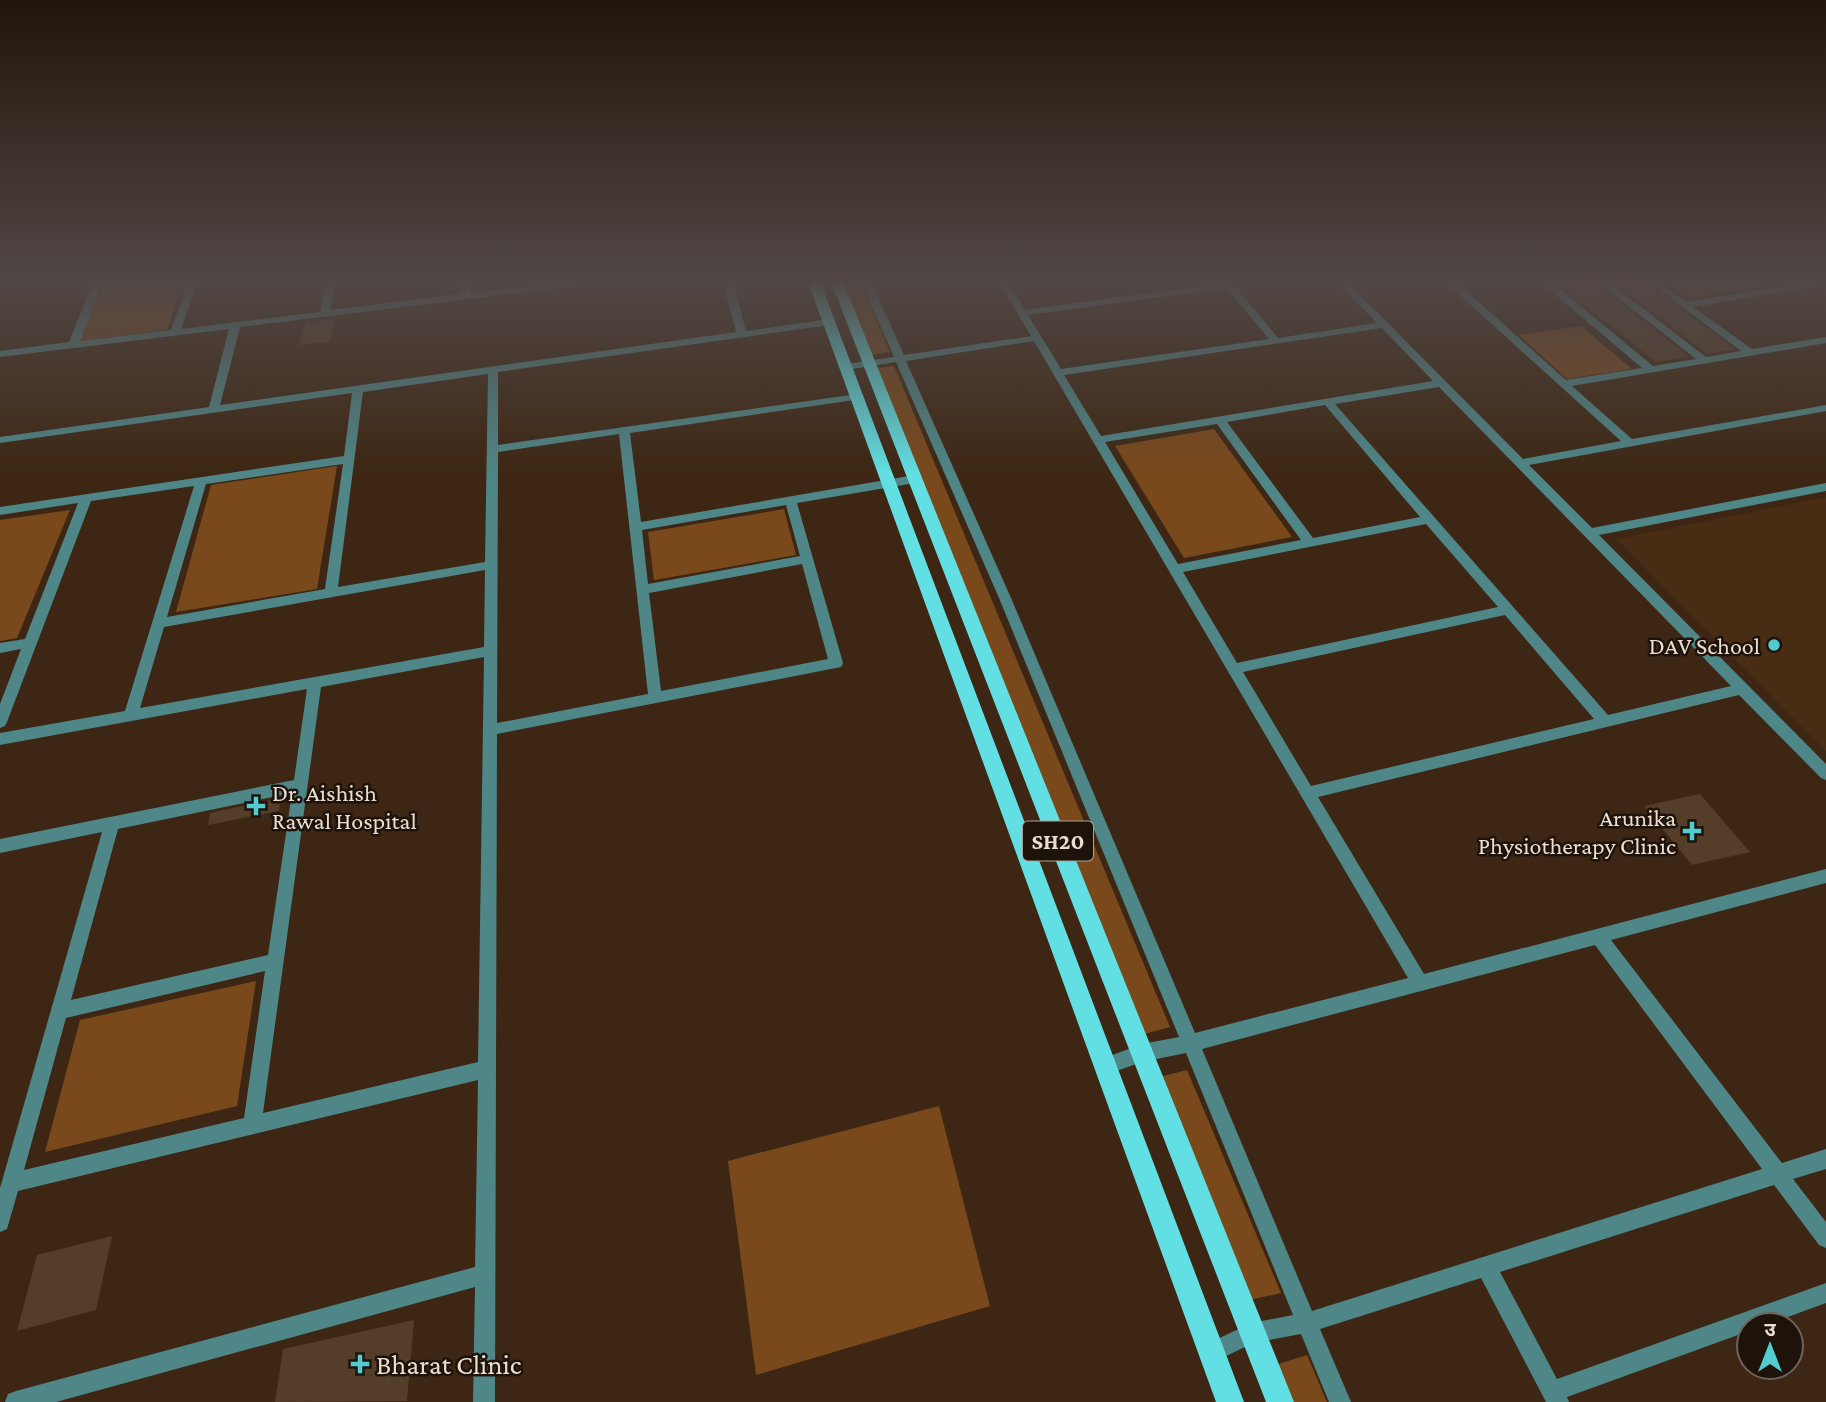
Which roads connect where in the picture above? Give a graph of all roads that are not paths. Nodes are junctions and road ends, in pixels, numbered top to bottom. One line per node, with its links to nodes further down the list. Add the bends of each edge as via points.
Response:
1 (77, 344): 16 (street)
2 (230, 344): 32 (street)
3 (675, 344): 24 (street)
4 (837, 344): 22 (main road, SH20)
5 (861, 344): 21 (main road, SH20)
6 (893, 344): 19 (street)
7 (995, 344): 19 (street)
8 (1041, 344): 25 (street)
9 (1253, 344): 25 (street)
10 (1403, 344): 26 (street)
11 (1519, 344): 27 (street)
12 (1621, 344): 23 (street)
13 (1684, 344): 20 (street)
14 (1738, 344): 17 (street)
15 (1800, 344): 17 (street)
16 (72, 345): 18 (street)
17 (1750, 353): 20 (street)
18 (0, 354)
19 (899, 359): 21 (street); 81 (street, via 1005,598)
20 (1704, 360): 23 (street)
21 (868, 363): 22 (street); 41 (main road, SH20)
22 (846, 367): 29 (main road, SH20)
23 (1650, 369): 27 (street)
24 (492, 370): 28 (street); 38 (street)
25 (1058, 373): 36 (street)
26 (1441, 383): 30 (street); 40 (street)
27 (1563, 384): 37 (street)
28 (358, 390): 32 (street); 39 (street)
29 (857, 397): 34 (street); 43 (main road, SH20)
30 (1328, 402): 33 (street); 48 (street)
31 (1826, 408): 37 (street)
32 (213, 411): 35 (street)
33 (1220, 420): 36 (street); 51 (street)
34 (624, 430): 38 (street); 49 (street)
35 (0, 440)
36 (1098, 440): 54 (street)
37 (1629, 443): 40 (street)
38 (492, 449): 53 (street)
39 (349, 459): 42 (street); 56 (street)
40 (1520, 463): 50 (street)
41 (915, 480): 43 (street); 82 (main road, SH20)
42 (201, 481): 45 (street); 58 (street)
43 (889, 484): 46 (street); 83 (main road, SH20)
44 (1826, 487): 50 (street)
45 (86, 499): 47 (street); 59 (street)
46 (791, 501): 49 (street); 52 (street)
47 (0, 511)
48 (1429, 519): 51 (street); 57 (street)
49 (635, 527): 55 (street)
50 (1589, 533): 64 (street)
51 (1310, 542): 54 (street)
52 (807, 559): 55 (street); 65 (street, via 836,663)
53 (491, 565): 56 (street); 61 (street)
54 (1175, 569): 62 (street)
55 (642, 590): 65 (street)
56 (331, 593): 58 (street)
57 (1508, 610): 62 (street); 68 (street)
58 (159, 623): 66 (street)
59 (30, 643): 60 (street); 67 (street)
60 (0, 648)
61 (490, 651): 63 (street); 69 (street)
62 (1234, 670): 73 (street)
63 (315, 682): 66 (street); 72 (street)
64 (1742, 689): 68 (street); 71 (street)
65 (655, 698): 69 (street)
66 (131, 715): 70 (street)
67 (0, 722)
68 (1605, 722): 73 (street)
69 (490, 730): 84 (street)
70 (0, 739)
71 (1826, 774)
72 (300, 785): 74 (street); 78 (street)
73 (1308, 793): 79 (street)
74 (112, 823): 75 (street); 80 (street)
75 (0, 846)
76 (1826, 876): 77 (street)
77 (1598, 936): 79 (street); 87 (street)
78 (275, 961): 80 (street); 85 (street)
79 (1420, 983): 81 (street)
80 (59, 1011): 88 (street)
81 (1188, 1044): 82 (street); 94 (street)
82 (1142, 1053): 83 (street); 95 (main road, SH20)
83 (1105, 1066): 96 (main road, SH20)
84 (487, 1069): 85 (street); 92 (street)
85 (252, 1125): 88 (street)
86 (1826, 1159): 87 (street)
87 (1779, 1174): 90 (street); 91 (street)
88 (11, 1183): 89 (street)
89 (0, 1222)
90 (1826, 1238)
91 (1486, 1266): 94 (street); 97 (street)
92 (485, 1275): 98 (street); 99 (street)
93 (1826, 1293): 97 (street)
94 (1306, 1323): 95 (street); 102 (street)
95 (1251, 1333): 96 (street); 101 (main road, SH20)
96 (1212, 1352): 100 (main road, SH20)
97 (1555, 1396)
98 (16, 1402)
99 (484, 1402)
100 (1230, 1402)
101 (1280, 1402)
102 (1340, 1402)

